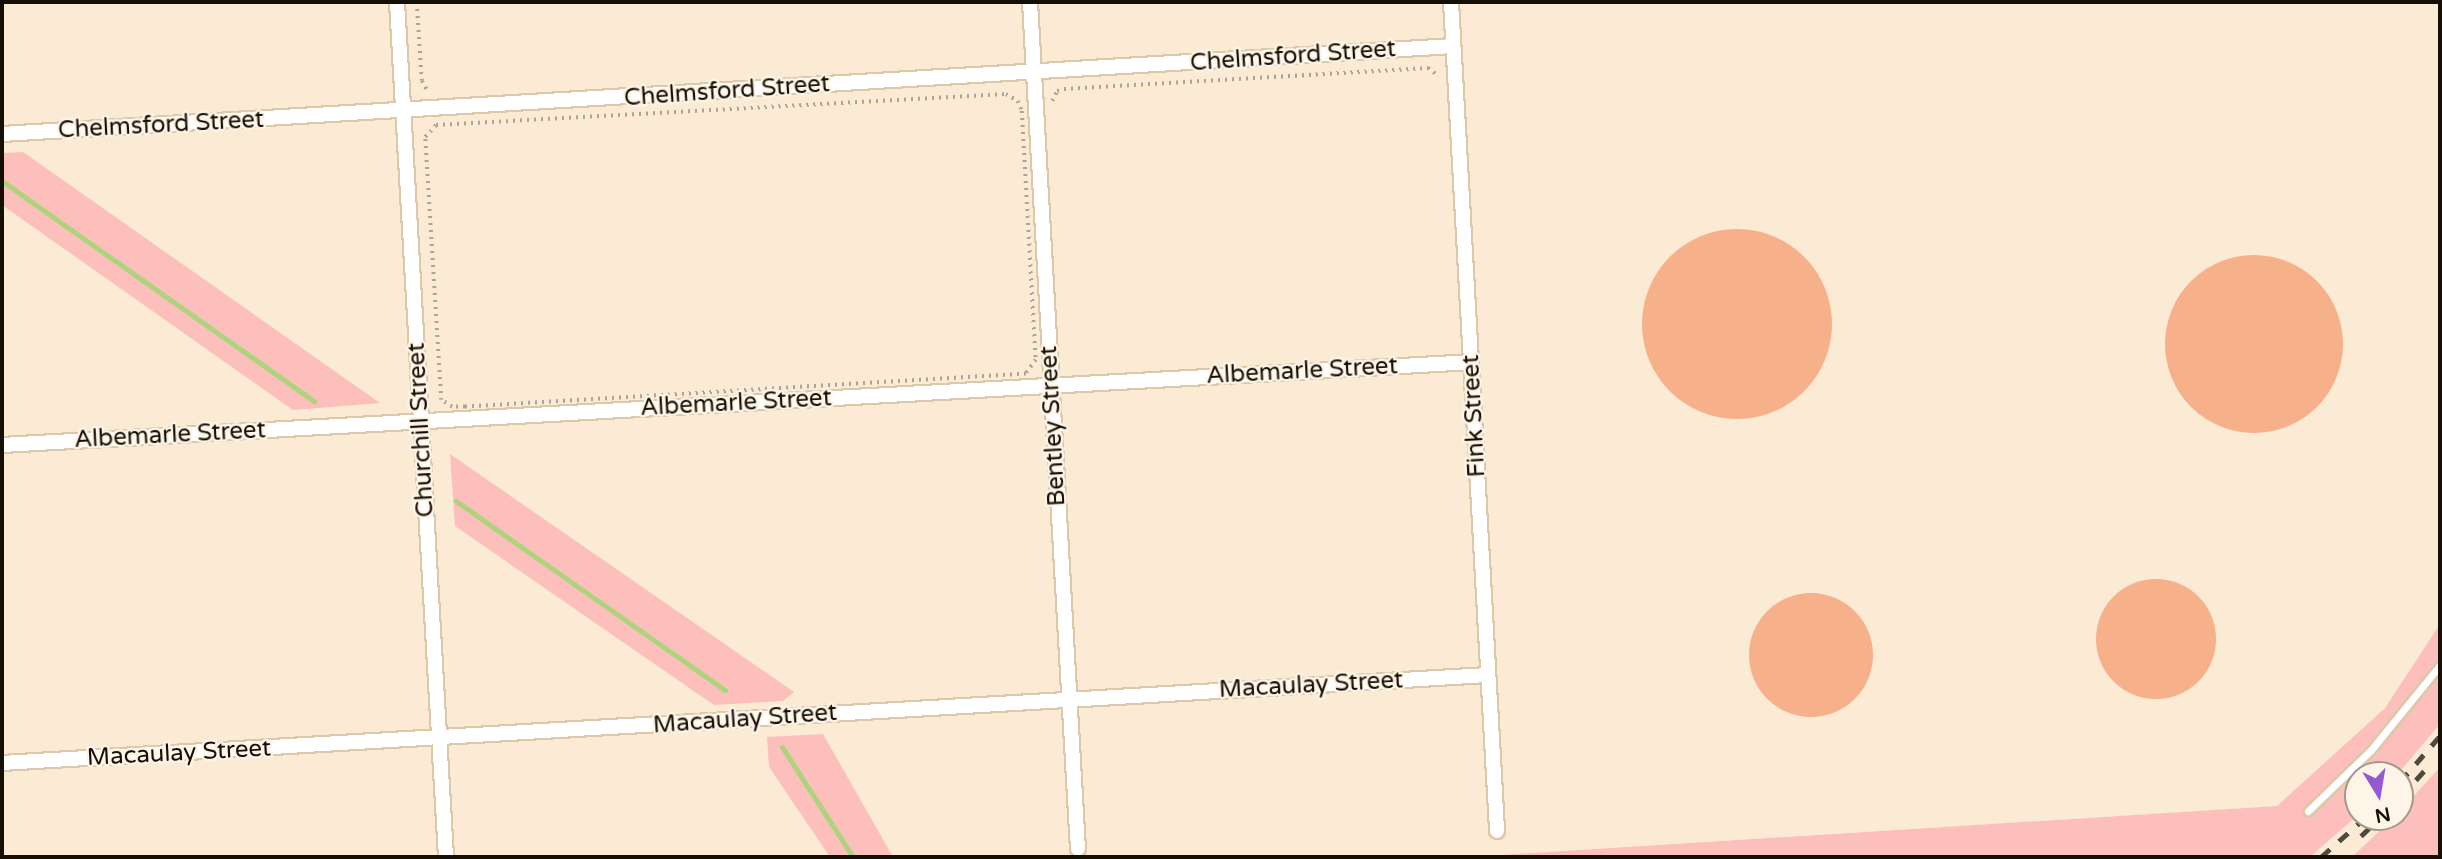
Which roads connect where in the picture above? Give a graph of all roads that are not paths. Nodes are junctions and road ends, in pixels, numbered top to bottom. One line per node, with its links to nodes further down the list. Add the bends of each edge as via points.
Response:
1 (397, 2): 6 (street, Churchill Street)
2 (1030, 2): 5 (street, Bentley Street)
3 (1451, 2): 4 (street, Fink Street)
4 (1453, 46): 5 (street, Chelmsford Street); 8 (street, Fink Street)
5 (1034, 72): 6 (street, Chelmsford Street); 9 (street, Bentley Street)
6 (402, 111): 7 (street, Chelmsford Street); 10 (street, Churchill Street)
7 (2, 134)
8 (1471, 362): 9 (street, Albemarle Street); 13 (street, Fink Street)
9 (1051, 385): 10 (street, Albemarle Street); 14 (street, Bentley Street)
10 (420, 421): 11 (street, Albemarle Street); 15 (street, Churchill Street)
11 (2, 445)
12 (2440, 665): 17 (lane, via 2371,750)
13 (1488, 675): 14 (street, Macaulay Street); 18 (street, Fink Street)
14 (1069, 699): 15 (street, Macaulay Street); 19 (street, Bentley Street)
15 (439, 738): 16 (street, Macaulay Street); 20 (street, Churchill Street)
16 (2, 763)
17 (2308, 811)
18 (1497, 831)
19 (1078, 849)
20 (446, 857)

